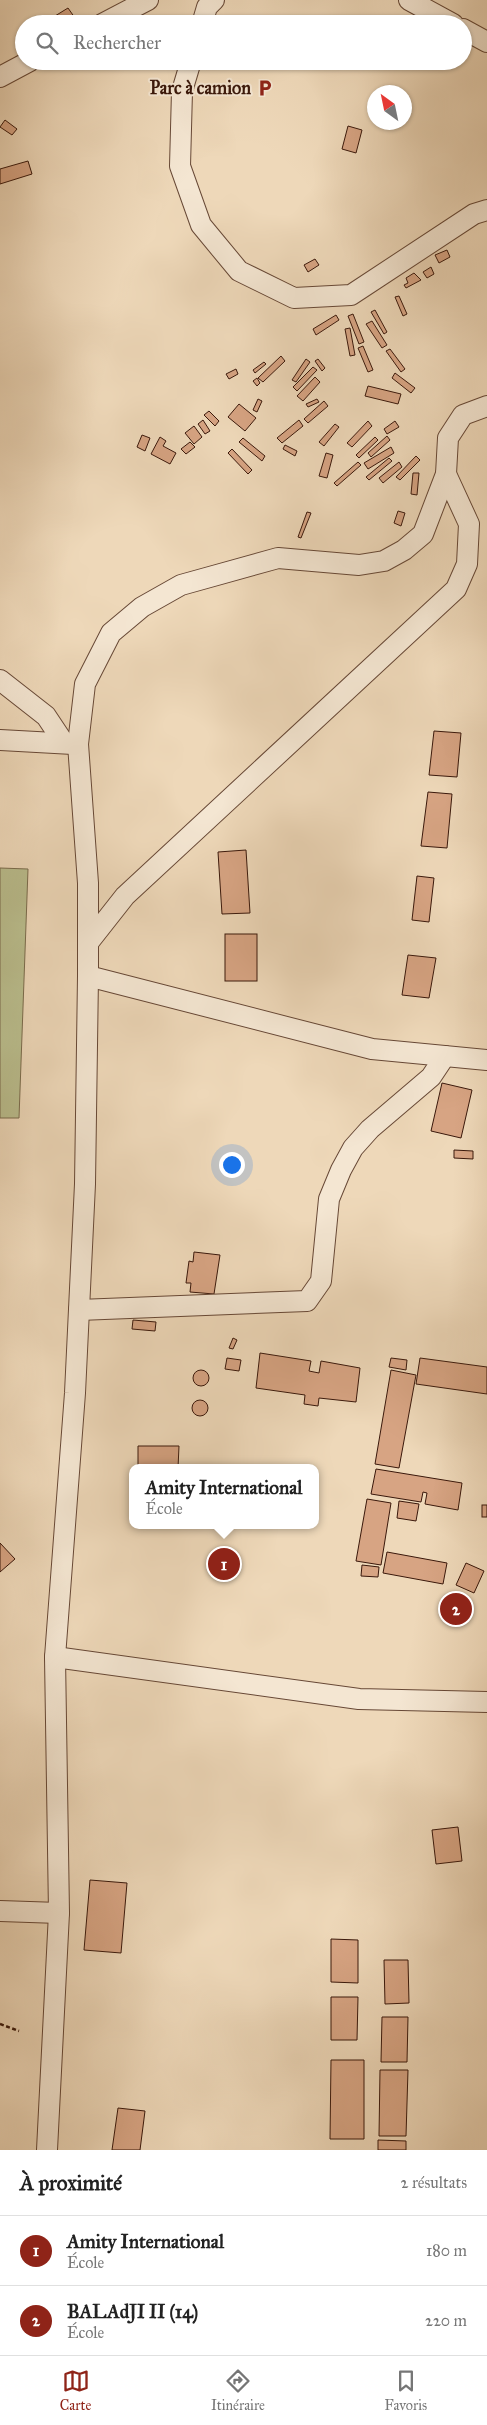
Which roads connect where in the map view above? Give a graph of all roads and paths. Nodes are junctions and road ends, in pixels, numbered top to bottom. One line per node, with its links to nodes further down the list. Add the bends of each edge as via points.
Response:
1 (148, 0): 3 (street)
2 (409, 0): 4 (street)
3 (119, 15)
4 (436, 15)
5 (472, 34): 6 (street)
6 (487, 42)
7 (15, 69): 9 (street)
8 (188, 70): 10 (street, via 182,91 180,166 201,225 239,271 294,298 351,296 474,214)
9 (0, 77)
10 (487, 210)
11 (487, 406): 12 (street, via 463,415 448,438)
12 (446, 474): 15 (street, via 423,534 384,561 359,565 278,558 181,585 142,606 111,633 85,684); 16 (street, via 469,524 467,564 456,589 126,896)
13 (0, 680): 15 (street, via 46,716)
14 (0, 740): 15 (street)
15 (71, 744): 16 (street, via 88,884)
16 (88, 943): 17 (street)
17 (88, 976): 18 (street, via 372,1049); 20 (street, via 85,1184)
18 (445, 1056): 19 (street); 20 (street, via 431,1077 370,1129 353,1148 329,1199 321,1281 307,1301)
19 (487, 1060)
20 (79, 1310): 21 (street)
21 (55, 1657): 22 (street, via 359,1699); 24 (street)
22 (487, 1702)
23 (0, 1911): 24 (street)
24 (60, 1913): 27 (street)
25 (0, 2024): 26 (path)
26 (19, 2031)
27 (47, 2150)

